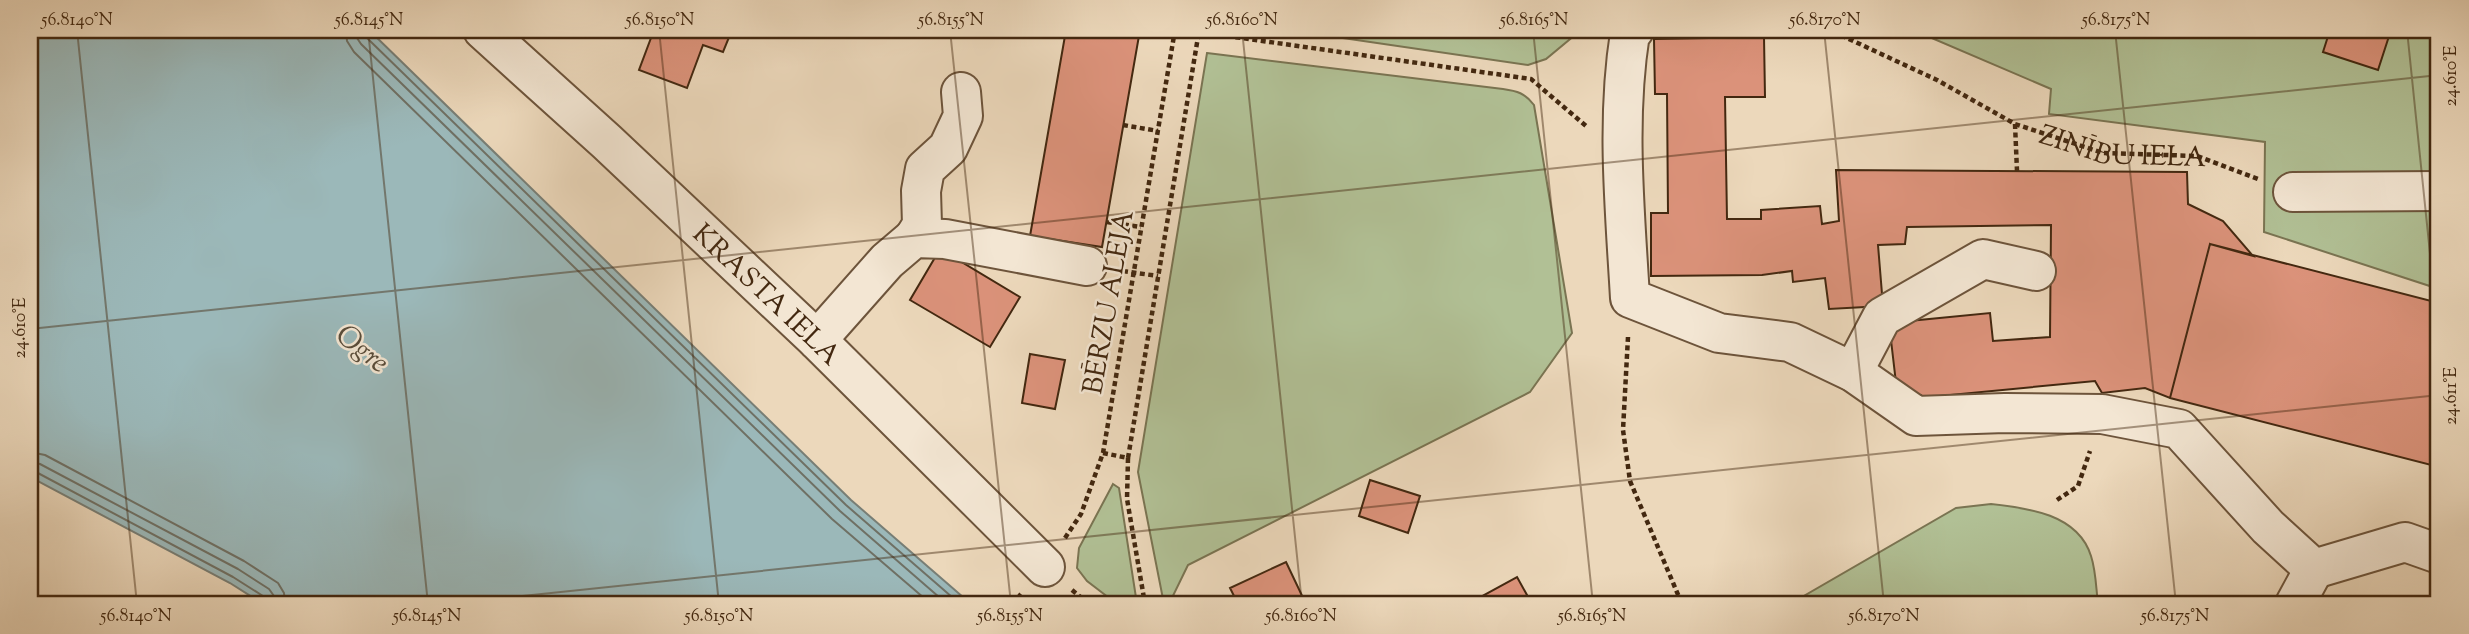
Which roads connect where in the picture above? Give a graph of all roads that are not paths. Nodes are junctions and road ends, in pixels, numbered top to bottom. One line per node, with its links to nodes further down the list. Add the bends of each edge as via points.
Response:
1 (483, 30): 9 (street, KRASTA IELA)
2 (1634, 30): 10 (street, via 1624,70 1630,298 1719,333 1790,342)
3 (961, 92): 6 (street, via 964,116 948,148 925,169 922,225)
4 (2439, 191): 5 (street)
5 (2292, 192)
6 (914, 238): 7 (street, via 945,239); 9 (street, via 887,261)
7 (1087, 266)
8 (2036, 271): 10 (street, via 1983,259 1882,317)
9 (817, 340): 12 (street, KRASTA IELA)
10 (1853, 372): 13 (street, via 1916,416 2102,414 2179,429 2268,527)
11 (2439, 554): 13 (street, via 2405,542)
12 (1045, 567)
13 (2314, 569): 14 (street)
14 (2295, 604)

